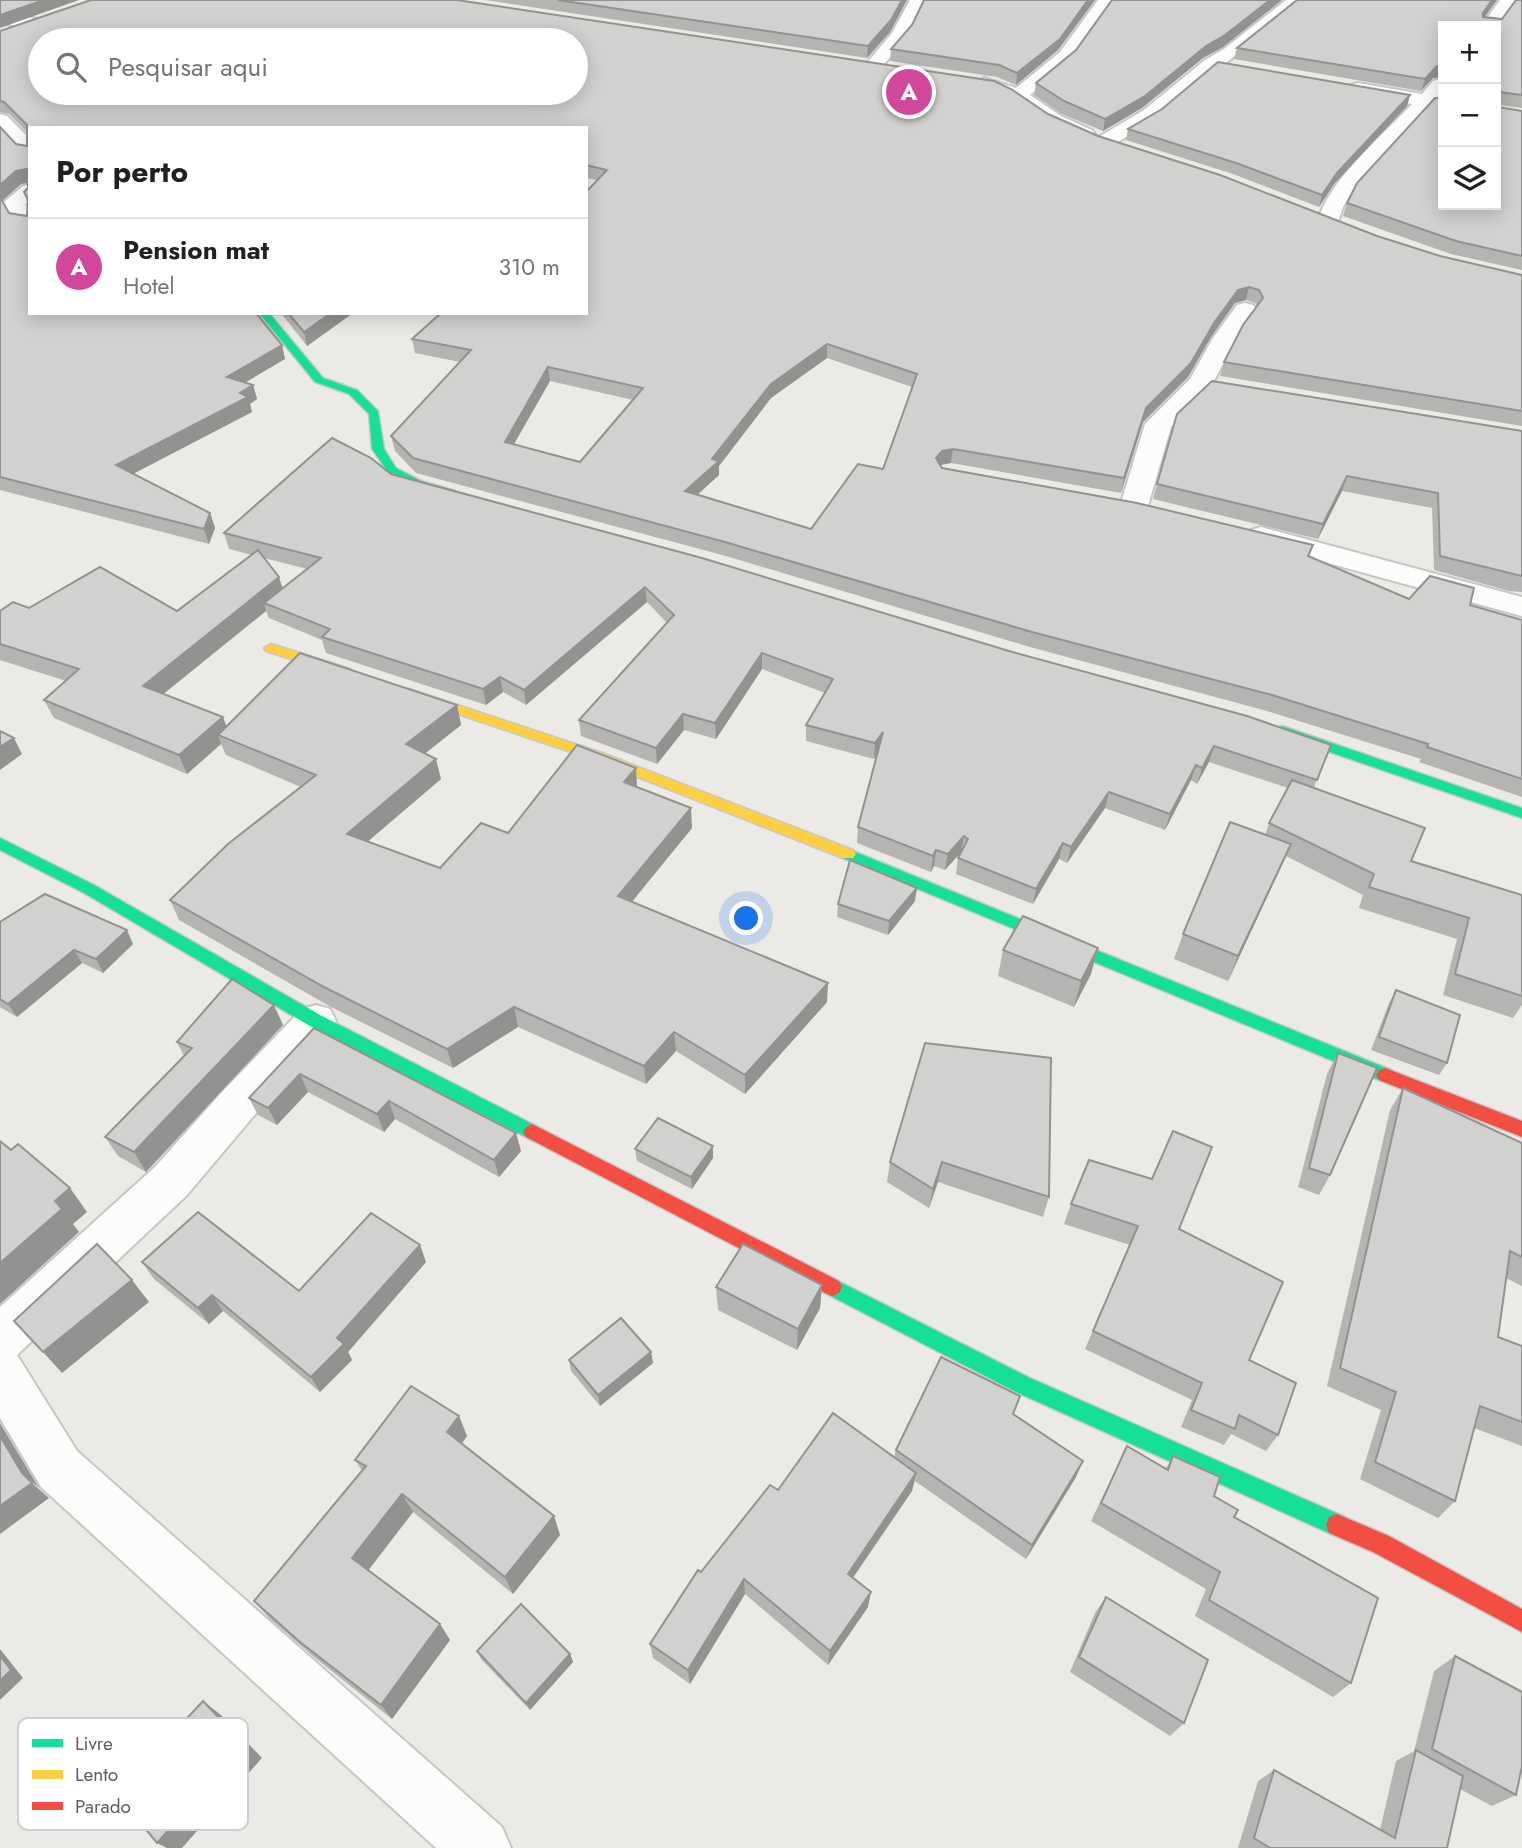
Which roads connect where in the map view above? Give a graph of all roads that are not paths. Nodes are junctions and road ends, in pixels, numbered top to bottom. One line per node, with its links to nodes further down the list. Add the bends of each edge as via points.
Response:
1 (918, 0): 9 (street, via 900,35 868,64)
2 (1107, 0): 14 (street, via 1089,17 1078,41 1044,77)
3 (1296, 0): 8 (street)
4 (1509, 0): 6 (street)
5 (0, 18): 7 (street, via 43,21)
6 (1493, 21)
7 (0, 37)
8 (1211, 64): 10 (street); 17 (street, via 1151,114)
9 (898, 69)
10 (1238, 69)
11 (959, 79): 14 (street)
12 (1442, 84): 15 (street)
13 (1345, 87): 15 (street)
14 (1018, 95): 17 (street, via 1054,120)
15 (1435, 102): 23 (street, via 1343,190)
16 (0, 120): 18 (street)
17 (1104, 142): 19 (street)
18 (28, 150)
19 (1125, 150)
20 (28, 192): 22 (street, via 14,204)
21 (1307, 212): 23 (street)
22 (28, 220)
23 (1328, 223): 24 (street)
24 (1350, 231)
25 (1245, 310): 27 (street, via 1224,338)
26 (266, 315): 29 (street, via 319,380 353,391 374,413 373,437 382,462 405,481)
27 (1201, 383): 28 (street); 30 (street, via 1158,424)
28 (1227, 388)
29 (472, 499)
30 (1133, 506)
31 (1234, 530): 32 (street)
32 (1522, 607)
33 (271, 648): 34 (street)
34 (361, 678)
35 (387, 686): 40 (street, via 595,755)
36 (1267, 726): 37 (street)
37 (1522, 813)
38 (0, 843): 39 (street, via 89,889)
39 (316, 1021): 41 (street, via 171,1181); 43 (street, via 1023,1385 1381,1544)
40 (1522, 1129)
41 (0, 1339)
42 (0, 1372): 44 (street, via 59,1469)
43 (1522, 1621)
44 (481, 1848)

